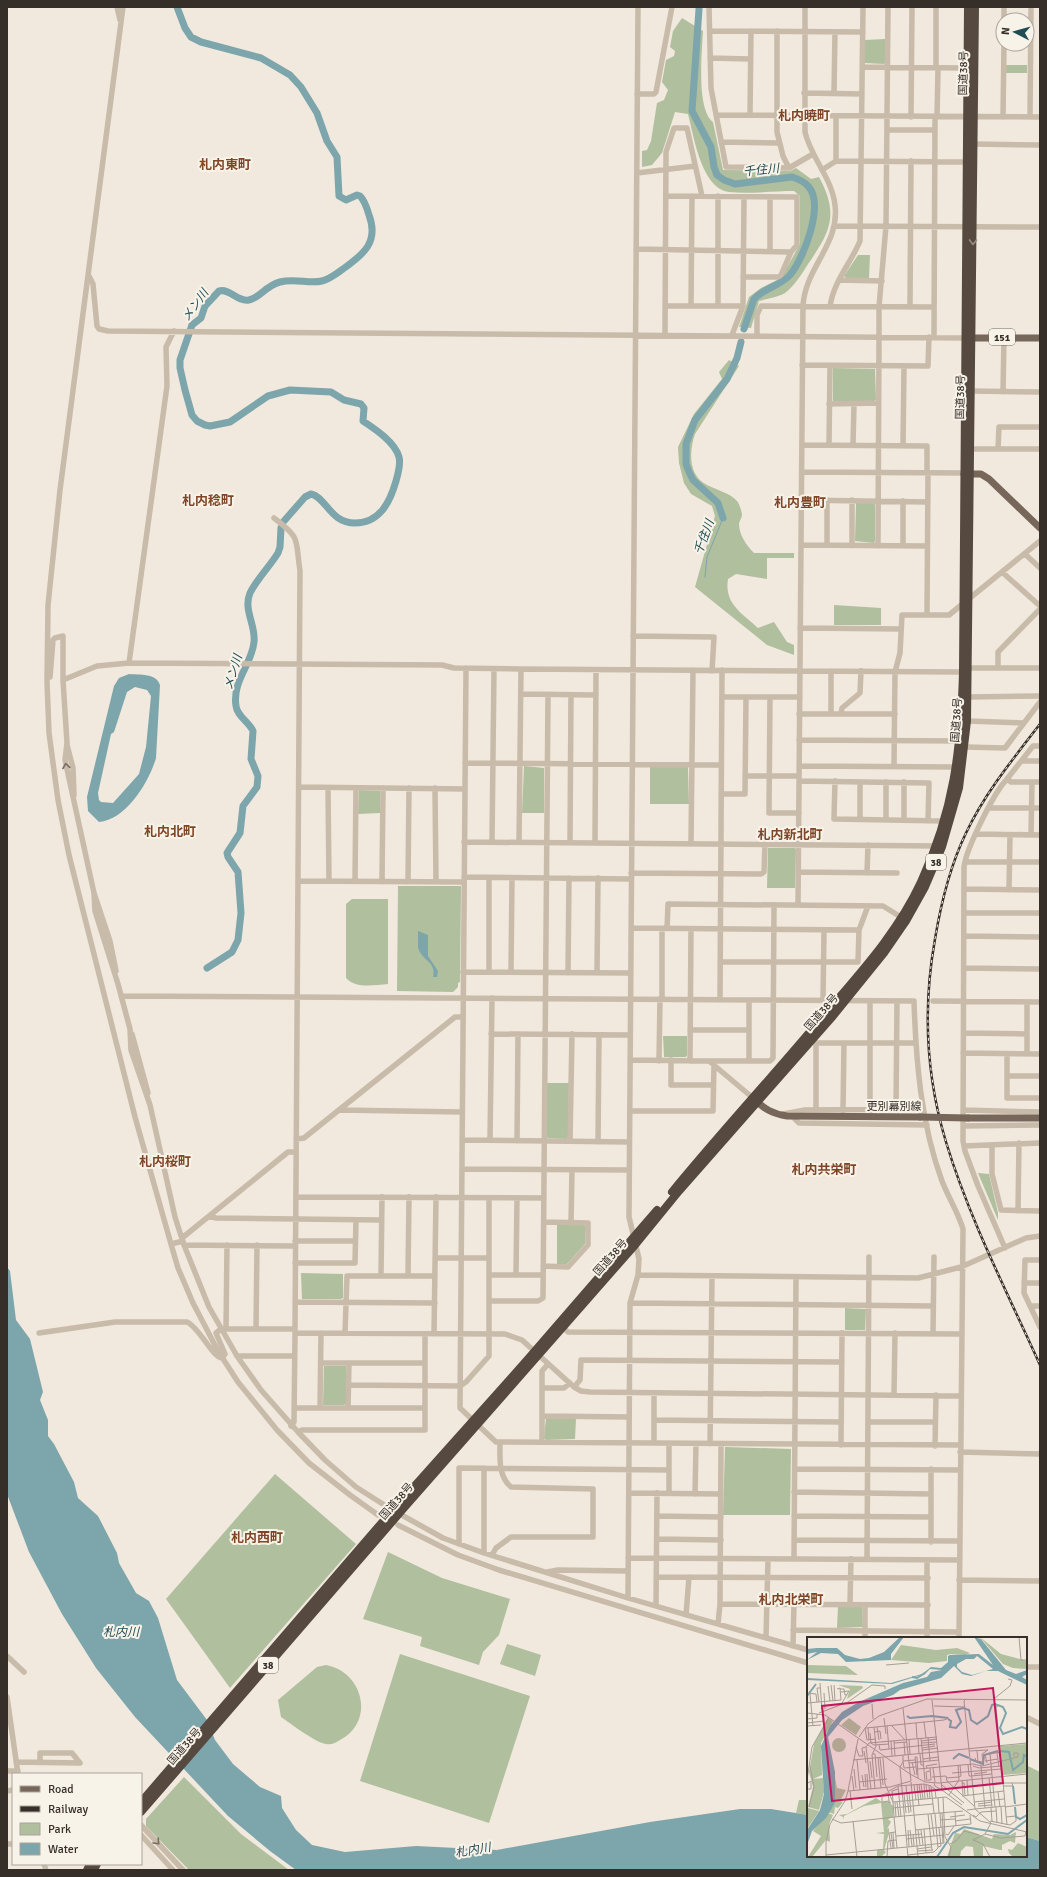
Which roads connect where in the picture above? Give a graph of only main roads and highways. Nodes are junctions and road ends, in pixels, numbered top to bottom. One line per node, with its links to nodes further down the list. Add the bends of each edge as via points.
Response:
1 (968, 7): 3 (highway, 国道38号 / 38, via 967,68)
2 (974, 7): 3 (highway, 国道38号 / 38)
3 (970, 117): 4 (highway, 国道38号 / 38, via 966,162); 4 (highway, 国道38号 / 38, via 973,144)
4 (969, 226): 5 (highway, 国道38号 / 38)
5 (968, 338): 6 (main road, 151); 7 (highway, 国道38号 / 38); 7 (highway, 国道38号 / 38, via 971,391)
6 (1040, 338)
7 (967, 449): 8 (highway, 国道38号 / 38)
8 (967, 474): 9 (main road, via 981,474 988,478); 10 (highway, 国道38号 / 38)
9 (1040, 528)
10 (966, 670): 11 (highway, 国道38号 / 38); 11 (highway, 国道38号 / 38, via 968,697)
11 (964, 743): 12 (highway, 国道38号 / 38); 12 (highway, 国道38号 / 38, via 959,788)
12 (939, 846): 13 (highway, 国道38号 / 38, via 904,919 811,1040)
13 (755, 1100): 14 (main road, 更別幕別線, bridge, via 781,1116); 15 (highway, 国道38号 / 38)
14 (1040, 1118)
15 (142, 1806)

